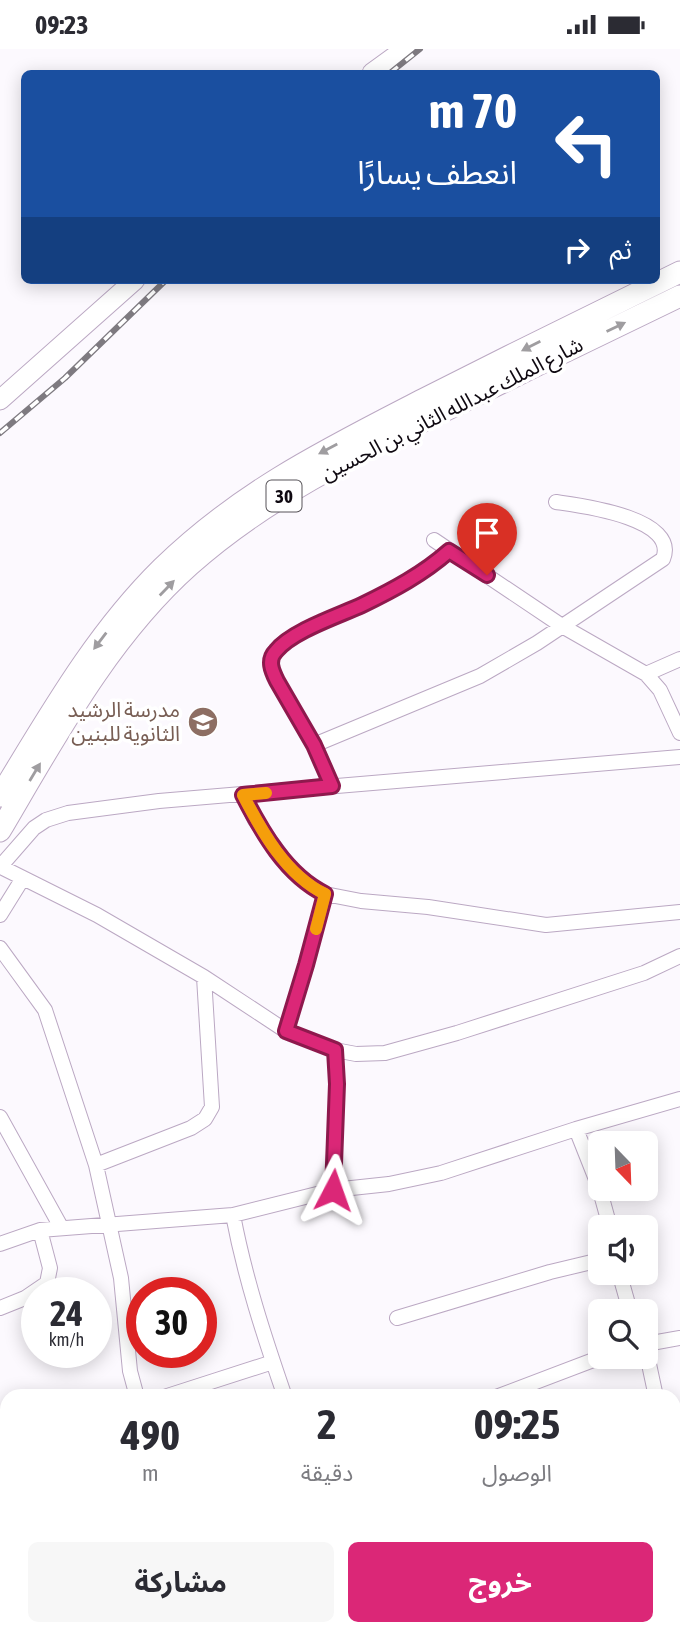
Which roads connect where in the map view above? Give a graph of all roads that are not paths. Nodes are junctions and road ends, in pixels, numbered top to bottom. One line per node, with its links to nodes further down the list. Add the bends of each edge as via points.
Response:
1 (405, 49): 2 (street)
2 (376, 70)
3 (680, 272): 4 (main road, شارع الملك عبدالله الثاني بن الحسين / 30, one-way to 4)
4 (660, 283)
5 (130, 284): 8 (street)
6 (658, 284): 9 (main road, شارع الملك عبدالله الثاني بن الحسين / 30, one-way to 9)
7 (680, 296): 9 (main road, شارع الملك عبدالله الثاني بن الحسين / 30, one-way to 7)
8 (0, 400)
9 (392, 426): 21 (main road, شارع الملك عبدالله الثاني بن الحسين / 30, one-way to 21, via 281,474 201,532 160,570 80,668); 22 (main road, شارع الملك عبدالله الثاني بن الحسين / 30, one-way to 9, via 102,665 189,566 246,521)
10 (556, 502): 13 (street, via 651,521 663,527 673,543 663,559)
11 (433, 540): 12 (street)
12 (449, 551): 13 (street); 17 (street, via 420,575 309,628 276,649 272,670)
13 (562, 626): 15 (street); 17 (street, via 480,676)
14 (680, 659): 15 (street)
15 (646, 674): 16 (street, via 660,690)
16 (680, 733)
17 (314, 745): 19 (street)
18 (680, 757): 19 (street)
19 (332, 786): 20 (street)
20 (243, 795): 23 (street, via 159,801 54,817 34,828); 25 (street, via 255,820 291,869)
21 (0, 796)
22 (0, 831)
23 (0, 867): 24 (street)
24 (23, 878): 27 (street); 30 (street)
25 (325, 894): 26 (street, via 546,925); 31 (street)
26 (680, 912)
27 (0, 915)
28 (0, 948): 36 (street, via 45,1010)
29 (680, 956): 32 (street, via 644,973 385,1053)
30 (204, 977): 31 (street); 36 (street, via 212,1107 205,1119 191,1128)
31 (286, 1031): 32 (street)
32 (335, 1050): 37 (street)
33 (680, 1099): 35 (street)
34 (0, 1117): 41 (street)
35 (576, 1129): 37 (street, via 441,1173); 39 (street)
36 (96, 1165): 40 (street)
37 (333, 1190): 38 (street)
38 (233, 1215): 40 (street); 49 (street, via 243,1268)
39 (607, 1215)
40 (108, 1226): 41 (street); 52 (street, via 121,1278)
41 (61, 1227): 42 (street)
42 (40, 1230): 43 (street); 45 (street, via 50,1268 47,1283)
43 (0, 1244)
44 (588, 1263): 46 (street)
45 (0, 1308)
46 (397, 1318)
47 (680, 1338): 48 (street)
48 (658, 1342)
49 (273, 1361): 53 (street); 54 (street)
50 (588, 1362): 55 (street)
51 (650, 1369): 56 (street)
52 (135, 1389)
53 (188, 1389)
54 (282, 1389)
55 (517, 1389)
56 (654, 1389)

